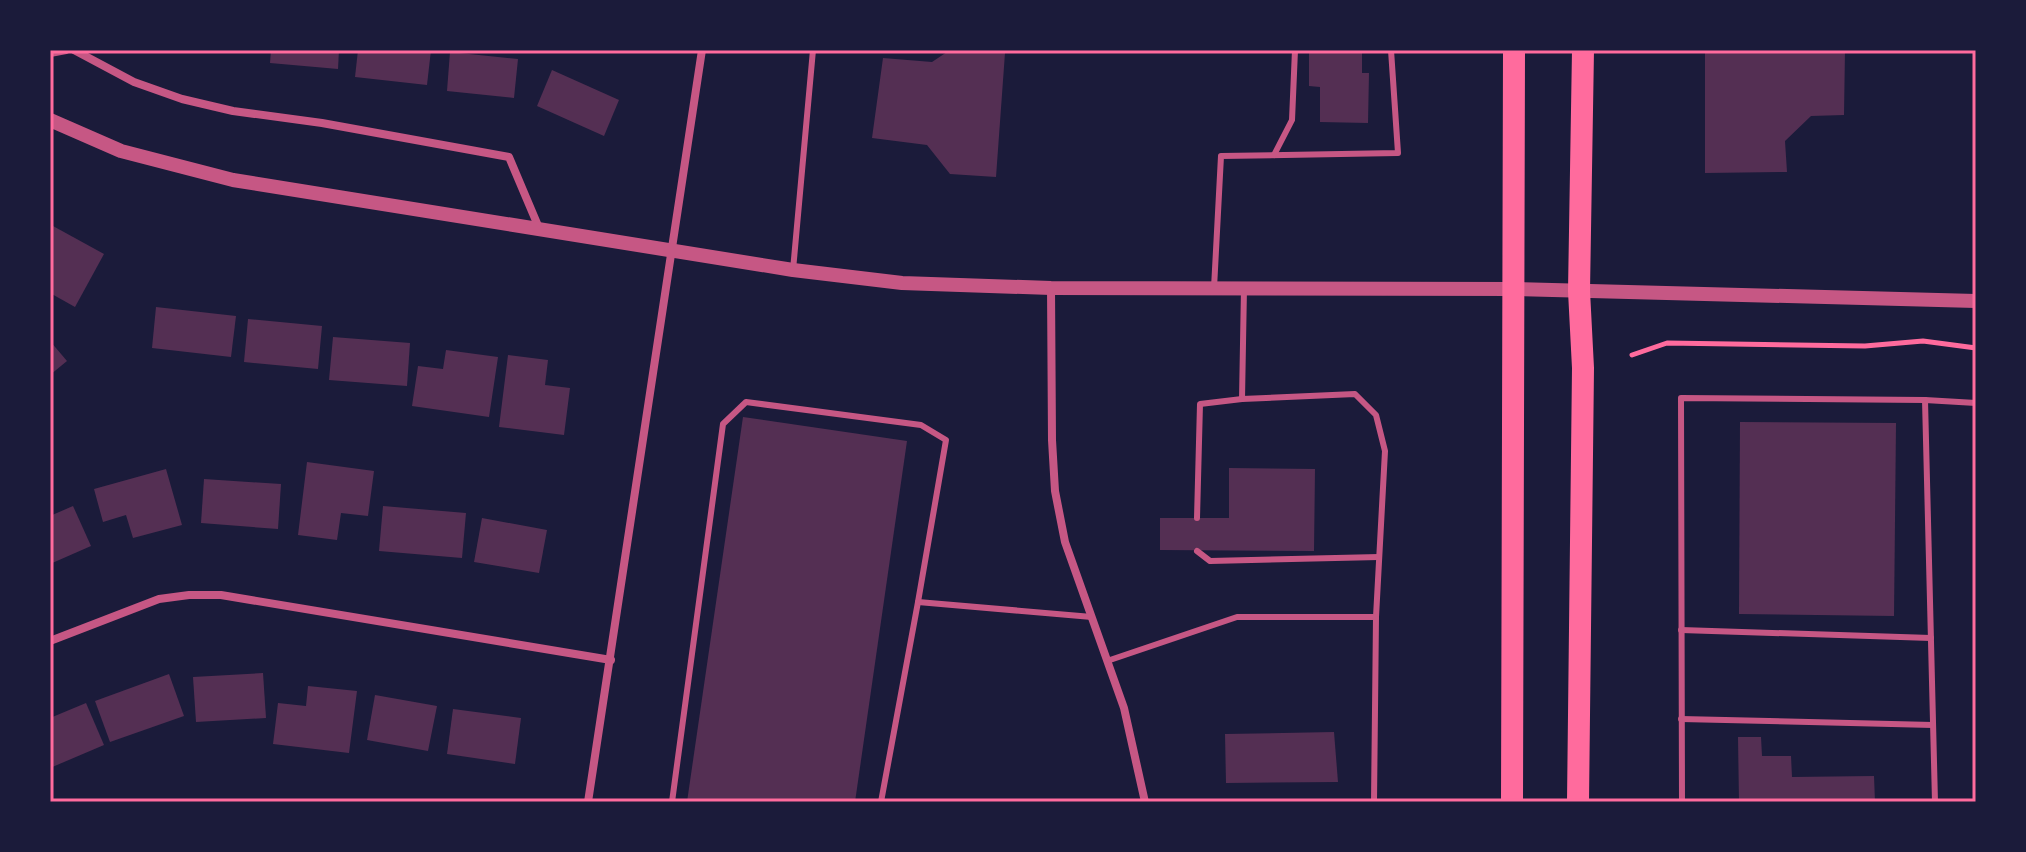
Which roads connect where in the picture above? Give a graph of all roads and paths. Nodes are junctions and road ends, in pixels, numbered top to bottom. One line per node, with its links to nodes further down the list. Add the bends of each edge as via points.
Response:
1 (66, 50): 9 (street)
2 (74, 50): 12 (street, via 134,82 182,99 509,157)
3 (702, 50): 13 (street)
4 (813, 50): 14 (lane)
5 (1295, 50): 11 (lane, via 1292,120)
6 (1391, 50): 11 (lane, via 1398,153)
7 (1514, 50): 18 (highway)
8 (1583, 50): 19 (highway)
9 (50, 53)
10 (50, 120): 12 (street, via 121,151 233,180)
11 (1274, 155): 16 (lane, via 1221,156)
12 (539, 228): 13 (street)
13 (672, 248): 14 (street); 35 (street)
14 (793, 270): 15 (street, via 902,283)
15 (1051, 288): 16 (street); 30 (street, via 1055,491 1065,542)
16 (1214, 288): 17 (street)
17 (1244, 288): 18 (street); 23 (lane)
18 (1514, 289): 19 (street); 44 (highway)
19 (1579, 291): 20 (street); 45 (highway, via 1583,368)
20 (1976, 301)
21 (1976, 348): 22 (path, via 1923,341 1865,346 1667,343)
22 (1632, 355)
23 (1242, 399): 26 (lane, via 1200,404); 28 (lane, via 1355,394 1376,415 1385,451)
24 (1925, 400): 25 (lane); 32 (lane, via 1681,398); 33 (lane)
25 (1976, 403)
26 (1197, 518)
27 (1197, 551): 28 (lane, via 1210,561)
28 (1379, 557): 31 (lane)
29 (918, 602): 30 (lane); 40 (lane, via 946,440 921,425 746,402 723,424); 41 (lane)
30 (1092, 617): 36 (street)
31 (1376, 617): 36 (lane, via 1237,617); 43 (lane)
32 (1681, 630): 33 (lane); 37 (lane)
33 (1931, 638): 38 (lane)
34 (50, 641): 35 (street, via 159,599 221,595)
35 (611, 660): 39 (street)
36 (1107, 661): 42 (street, via 1124,708)
37 (1681, 719): 38 (lane); 46 (lane)
38 (1933, 725): 47 (lane)
39 (588, 802)
40 (672, 802)
41 (881, 802)
42 (1145, 802)
43 (1374, 802)
44 (1512, 802)
45 (1578, 802)
46 (1682, 802)
47 (1935, 802)

